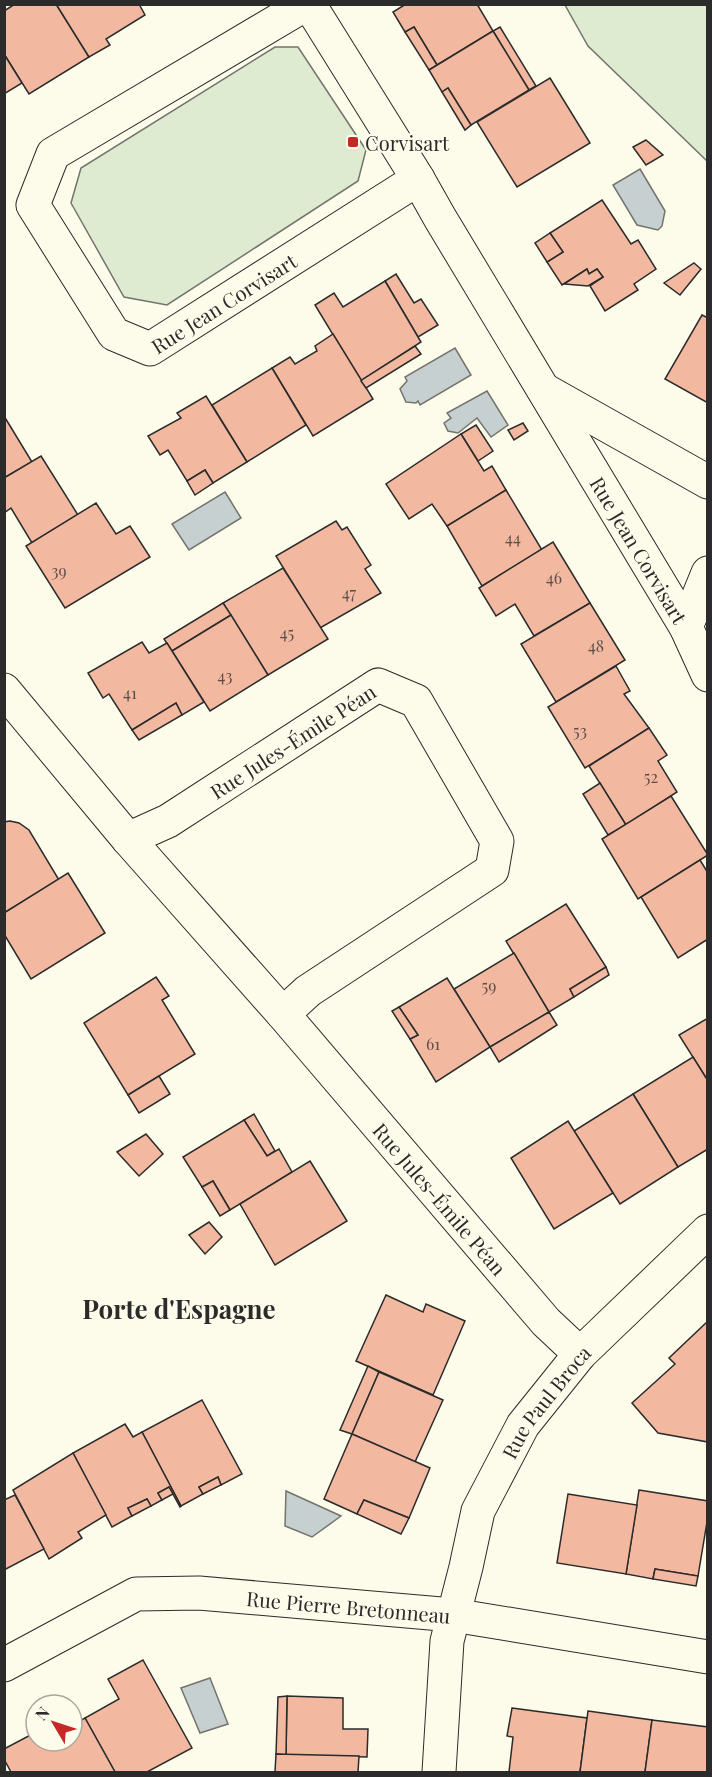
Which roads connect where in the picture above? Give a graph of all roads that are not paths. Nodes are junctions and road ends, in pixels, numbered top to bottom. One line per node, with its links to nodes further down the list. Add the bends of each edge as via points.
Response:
1 (308, 4): 2 (street, Rue Jean Corvisart); 2 (street, Rue Jean Corvisart, via 53,154 33,205 108,325 114,334 150,349)
2 (418, 179): 3 (street, Rue Jean Corvisart)
3 (544, 390): 4 (street); 6 (street, Rue Jean Corvisart)
4 (708, 482)
5 (708, 573): 6 (street)
6 (686, 627): 7 (street, Rue Jean Corvisart)
7 (708, 675)
8 (4, 690): 9 (street, Rue Jules-Émile Péan)
9 (128, 839): 10 (street, Rue Jules-Émile Péan); 10 (street, Rue Jules-Émile Péan, via 168,821 378,685 416,701 497,842 492,870 308,991)
10 (283, 1014): 12 (street, Rue Jules-Émile Péan, via 546,1322)
11 (708, 1231): 12 (street, Rue Paul Broca)
12 (580, 1354): 13 (street, Rue Paul Broca, via 523,1425 478,1511)
13 (453, 1615): 14 (street, Rue Pierre Bretonneau); 15 (street, Rue Pierre Bretonneau, via 199,1593 136,1594); 16 (street, Rue Paul Broca, via 447,1641)
14 (708, 1657)
15 (4, 1665)
16 (440, 1773)

